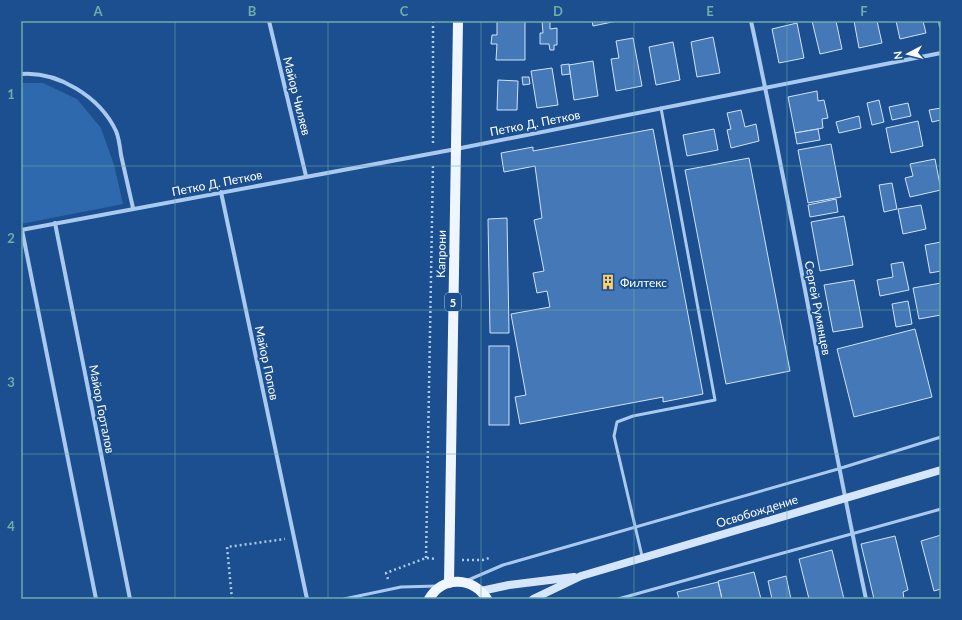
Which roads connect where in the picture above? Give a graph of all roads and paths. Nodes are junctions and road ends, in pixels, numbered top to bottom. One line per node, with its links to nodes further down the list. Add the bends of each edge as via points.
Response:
1 (269, 21): 13 (street, Майор Чиляев)
2 (433, 21): 12 (path)
3 (458, 21): 11 (main road, Капрони / 5)
4 (751, 21): 9 (street, Сергей Румянцев)
5 (940, 21): 6 (street)
6 (941, 27)
7 (941, 53): 9 (street, Петко Д. Петков)
8 (21, 74): 15 (street, via 45,76 63,82 82,92 105,114 116,132)
9 (766, 88): 10 (street, Петко Д. Петков); 19 (street, Сергей Румянцев)
10 (661, 108): 11 (street, Петко Д. Петков); 23 (lane, via 715,400 632,416 617,422 614,436)
11 (456, 149): 12 (street, Петко Д. Петков); 30 (main road, Капрони / 5)
12 (433, 152): 13 (street, Петко Д. Петков); 26 (path)
13 (306, 176): 14 (street, Петко Д. Петков)
14 (221, 192): 15 (street, Петко Д. Петков); 25 (street, Майор Попов)
15 (133, 208): 16 (street, Петко Д. Петков)
16 (55, 224): 17 (street, Петко Д. Петков); 33 (street, Майор Горталов)
17 (21, 230): 32 (street)
18 (941, 437): 19 (lane)
19 (838, 469): 21 (street, Сергей Румянцев); 23 (lane)
20 (941, 470): 21 (main road, Освобождение)
21 (845, 498): 24 (street, Сергей Румянцев); 27 (main road, Освобождение)
22 (941, 509): 24 (lane)
23 (634, 527): 27 (lane); 29 (lane, via 503,565)
24 (852, 534): 39 (lane); 40 (street, Сергей Румянцев)
25 (293, 538): 34 (path, via 227,547); 35 (street, Майор Попов)
26 (426, 558)
27 (642, 558): 28 (main road, Освобождение)
28 (581, 576): 31 (main road, Освобождение, via 509,585); 38 (main road, Освобождение)
29 (464, 582): 30 (main road); 31 (main road, via 473,585)
30 (445, 584): 36 (lane, via 401,587); 37 (main road)
31 (484, 595)
32 (96, 599)
33 (130, 599)
34 (232, 599)
35 (307, 599)
36 (344, 599)
37 (429, 599)
38 (533, 599)
39 (618, 599)
40 (866, 599)

